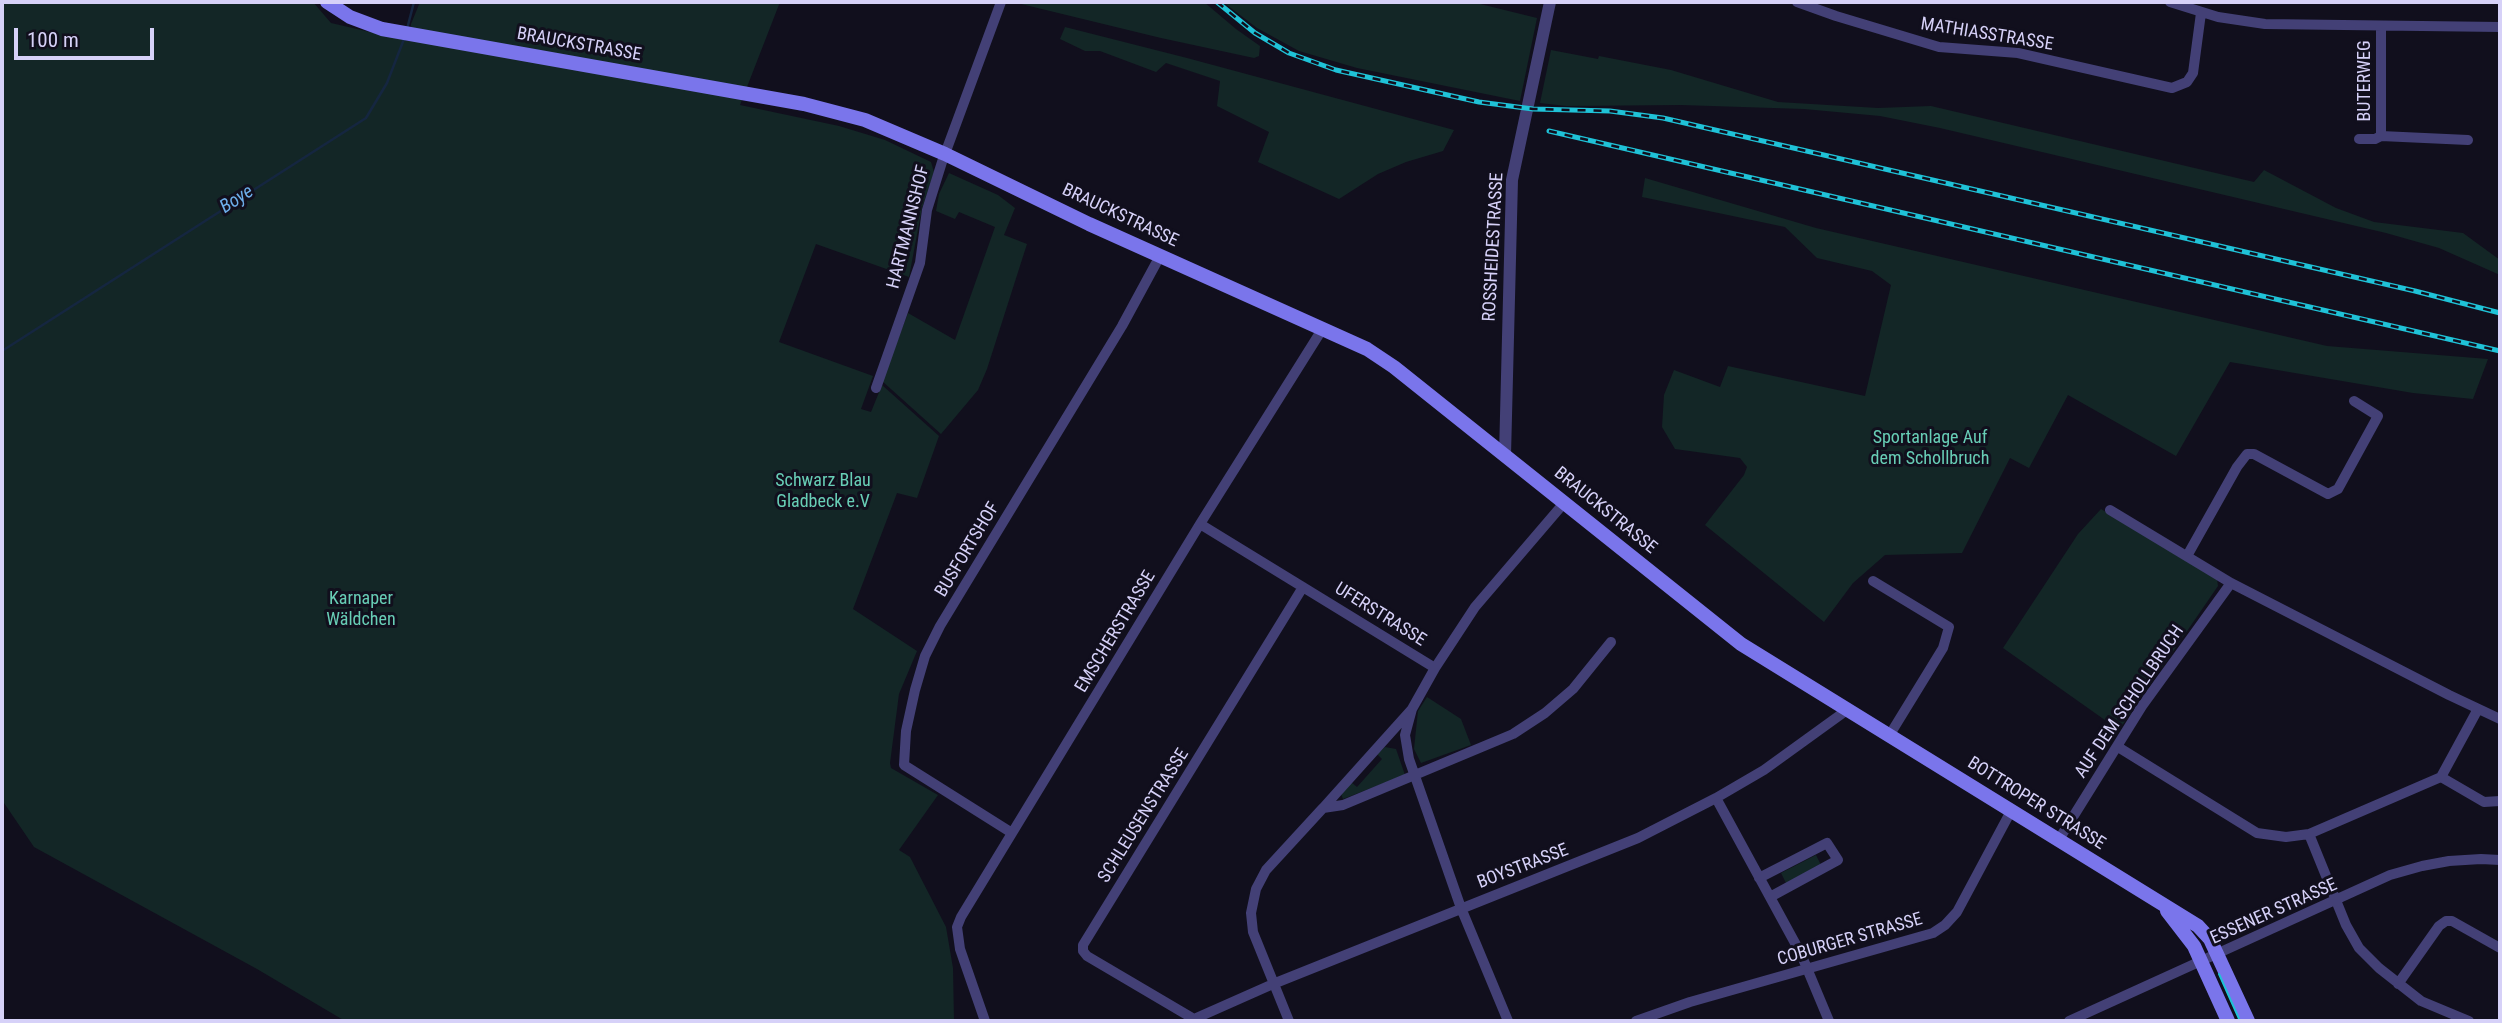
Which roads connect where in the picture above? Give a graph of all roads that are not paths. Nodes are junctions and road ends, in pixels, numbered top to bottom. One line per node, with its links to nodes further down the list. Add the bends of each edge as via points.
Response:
1 (327, 2): 13 (main road, BRAUCKSTRASSE, via 382,29 804,104 865,120)
2 (1001, 2): 13 (street, HARTMANNSHOF)
3 (1550, 2): 18 (street, ROSSHEIDESTRASSE, via 1512,180)
4 (1797, 2): 6 (street, MATHIASSTRASSE)
5 (2170, 2): 7 (street)
6 (1813, 5): 7 (street, MATHIASSTRASSE, via 1939,47 2018,53 2172,88 2187,82 2193,73)
7 (2201, 13): 8 (street, via 2265,24)
8 (2381, 26): 9 (street); 10 (street, BUTERWEG)
9 (2500, 27)
10 (2381, 136): 11 (street, BUTERWEG); 12 (street, BUTERWEG)
11 (2359, 139)
12 (2468, 140)
13 (945, 153): 14 (main road, BRAUCKSTRASSE); 16 (street, HARTMANNSHOF, via 927,210 920,263)
14 (1160, 256): 15 (main road, BRAUCKSTRASSE); 41 (street, BUSFORTSHOF, via 940,626 915,690 904,765)
15 (1323, 328): 18 (main road, BRAUCKSTRASSE, via 1394,367); 21 (street, EMSCHERSTRASSE)
16 (876, 388)
17 (2354, 401): 22 (street, via 2378,416 2338,489 2328,495 2247,454)
18 (1505, 455): 19 (main road, BRAUCKSTRASSE)
19 (1564, 503): 27 (main road, BRAUCKSTRASSE); 28 (street, UFERSTRASSE, via 1475,607)
20 (2110, 510): 22 (street)
21 (1200, 524): 25 (street, UFERSTRASSE); 41 (street, EMSCHERSTRASSE)
22 (2187, 556): 24 (street)
23 (1873, 581): 33 (street, via 1949,627 1942,648)
24 (2231, 583): 30 (street); 34 (street, AUF DEM SCHOLLBRUCH)
25 (1303, 587): 28 (street, UFERSTRASSE); 56 (street, SCHLEUSENSTRASSE, via 1083,945 1087,956)
26 (1611, 642): 35 (street, via 1573,689 1545,713 1513,734)
27 (1748, 648): 31 (main road, BOTTROPER STRASSE)
28 (1435, 668): 29 (street)
29 (1412, 709): 35 (street, via 1405,735); 39 (street)
30 (2478, 709): 32 (street); 36 (street)
31 (1847, 710): 33 (main road, BOTTROPER STRASSE); 37 (street, BOYSTRASSE)
32 (2500, 719)
33 (1889, 736): 40 (main road, BOTTROPER STRASSE)
34 (2118, 747): 42 (street, via 2257,833 2276,837); 43 (street, AUF DEM SCHOLLBRUCH)
35 (1416, 775): 39 (street, via 1343,805); 49 (street)
36 (2441, 777): 38 (street, via 2484,802); 42 (street)
37 (1716, 798): 45 (street); 49 (street, BOYSTRASSE, via 1638,838)
38 (2500, 801)
39 (1323, 808): 54 (street, via 1266,870 1256,889 1253,932)
40 (2011, 811): 43 (main road, BOTTROPER STRASSE); 53 (street, COBURGER STRASSE, via 1957,912 1945,925 1933,933)
41 (1012, 833): 57 (street, EMSCHERSTRASSE, via 957,928)
42 (2309, 834): 47 (street)
43 (2057, 841): 48 (main road, BOTTROPER STRASSE)
44 (2500, 860): 47 (street, ESSENER STRASSE, via 2422,866 2390,875)
45 (1759, 878): 46 (street); 46 (street, via 1827,843 1838,860)
46 (1770, 897): 53 (street)
47 (2338, 901): 51 (street, ESSENER STRASSE); 55 (street, via 2359,948)
48 (2162, 904): 51 (main road, BOTTROPER STRASSE, via 2198,926); 52 (main road, BOTTROPER STRASSE)
49 (1461, 908): 54 (street, BOYSTRASSE); 59 (street)
50 (2500, 948): 55 (street, via 2452,921 2446,922)
51 (2218, 955): 52 (street, ESSENER STRASSE); 64 (main road, BOTTROPER STRASSE)
52 (2202, 961): 62 (street, ESSENER STRASSE); 63 (main road, BOTTROPER STRASSE)
53 (1808, 969): 60 (street, COBURGER STRASSE); 61 (street)
54 (1273, 984): 56 (street, BOYSTRASSE); 58 (street)
55 (2398, 984): 65 (street, via 2421,1001)
56 (1193, 1020)
57 (985, 1021)
58 (1289, 1021)
59 (1508, 1021)
60 (1636, 1021)
61 (1829, 1021)
62 (2069, 1021)
63 (2228, 1021)
64 (2249, 1021)
65 (2469, 1021)

